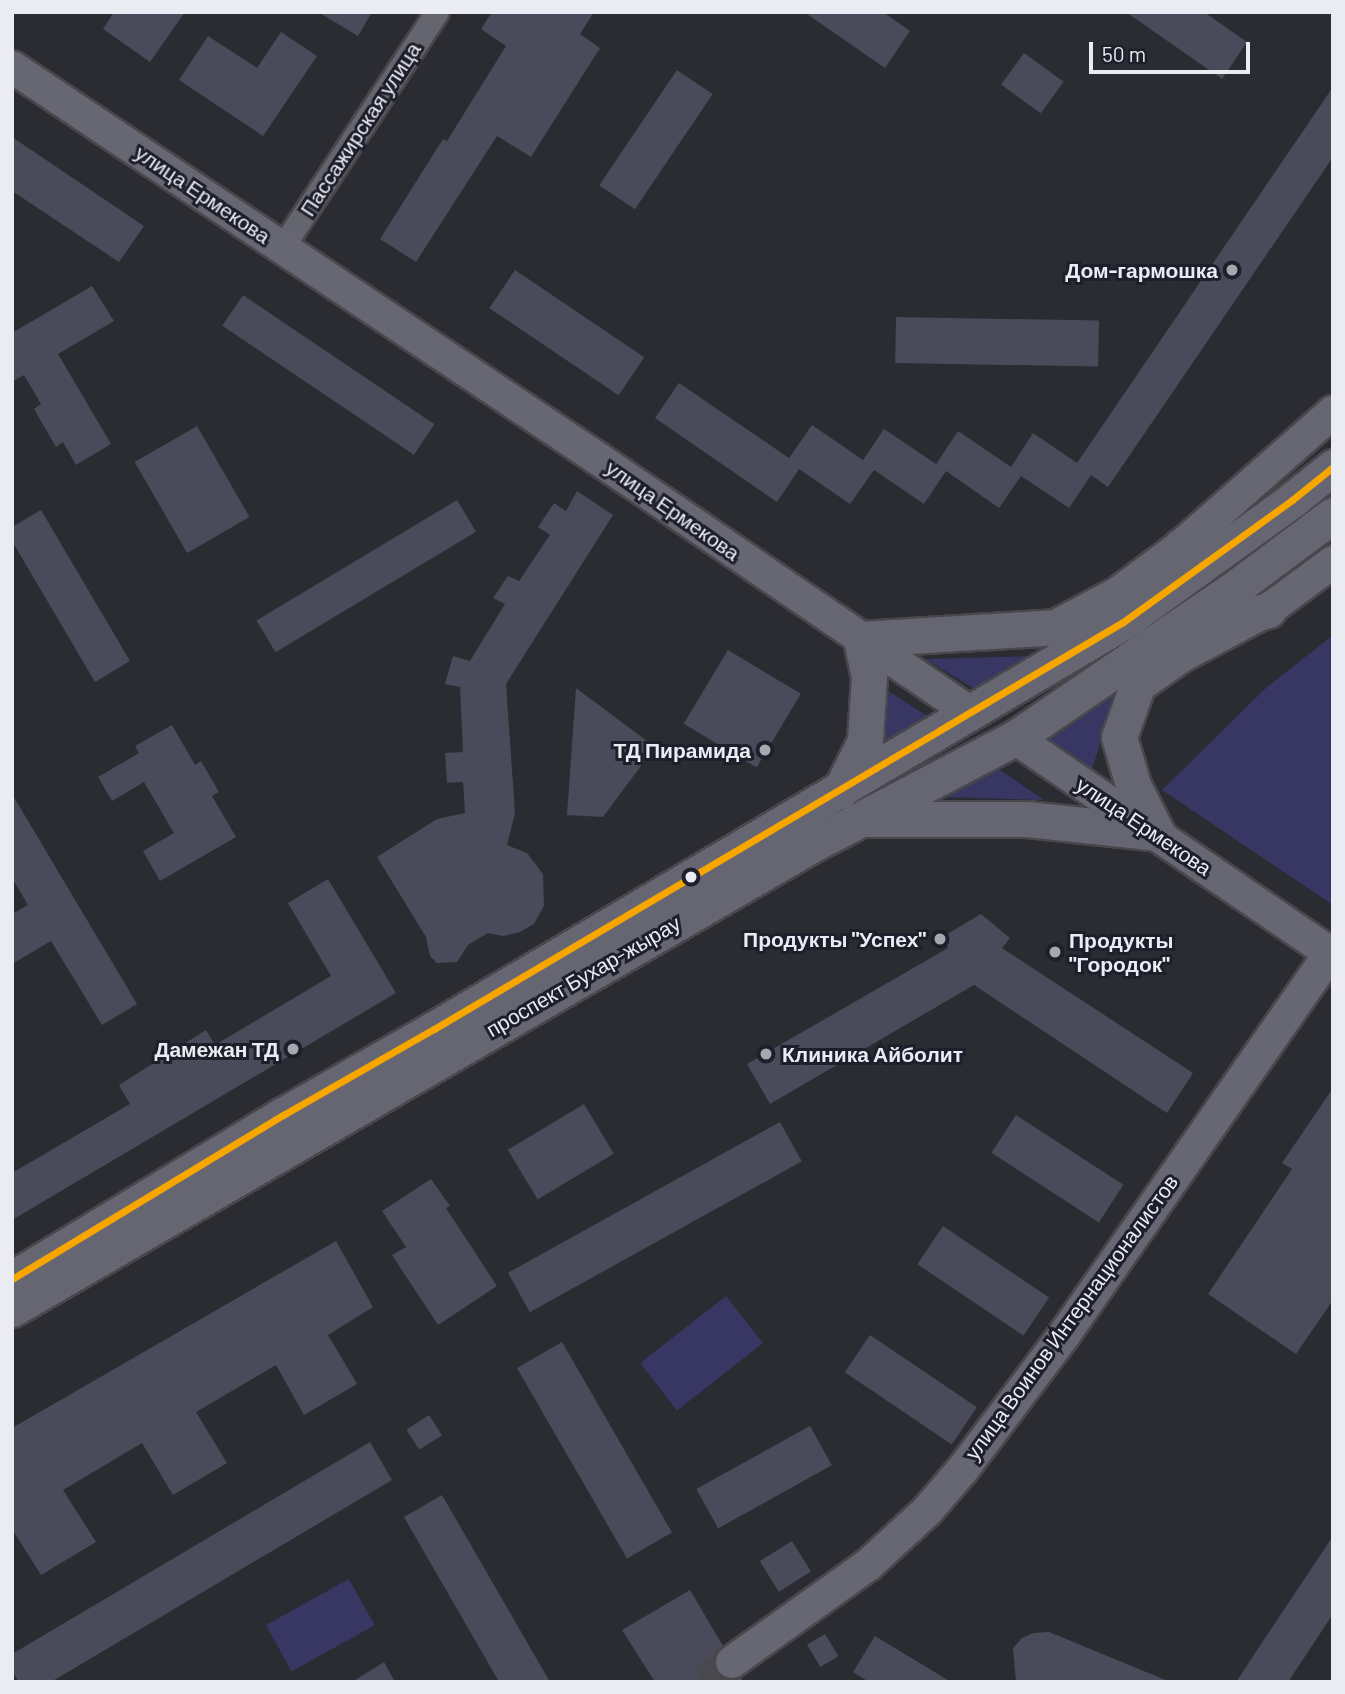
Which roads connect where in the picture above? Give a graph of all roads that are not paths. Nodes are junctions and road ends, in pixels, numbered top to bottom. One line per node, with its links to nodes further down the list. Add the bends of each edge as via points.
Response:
1 (437, 12): 3 (street, Пассажирская улица)
2 (12, 67): 3 (main road, улица Ермекова)
3 (283, 246): 12 (main road, улица Ермекова)
4 (1333, 412): 7 (main road)
5 (1333, 467): 7 (main road, проспект Бухар-жырау, via 1292,500)
6 (1333, 514): 13 (main road, проспект Бухар-жырау)
7 (1190, 555): 10 (main road, проспект Бухар-жырау); 11 (main road)
8 (1333, 562): 9 (main road)
9 (1268, 610): 13 (main road); 14 (main road, via 1182,656)
10 (1123, 622): 11 (main road); 15 (main road, проспект Бухар-жырау)
11 (1056, 626): 12 (main road)
12 (862, 639): 15 (main road, улица Ермекова); 17 (main road, via 869,677 864,741)
13 (1152, 644): 14 (main road); 16 (main road, проспект Бухар-жырау)
14 (1135, 689): 18 (main road, via 1119,737 1133,785)
15 (972, 713): 16 (main road, улица Ермекова); 17 (main road, проспект Бухар-жырау)
16 (1014, 738): 17 (main road, проспект Бухар-жырау); 18 (main road, улица Ермекова)
17 (848, 805): 18 (main road); 20 (main road, проспект Бухар-жырау)
18 (1157, 833): 19 (main road, улица Ермекова)
19 (1331, 954): 23 (main road, улица Воинов Интернационалистов, via 1064,1335 963,1469 868,1565)
20 (290, 1128): 21 (main road, проспект Бухар-жырау); 22 (main road, проспект Бухар-жырау)
21 (12, 1279)
22 (12, 1309)
23 (732, 1662)

